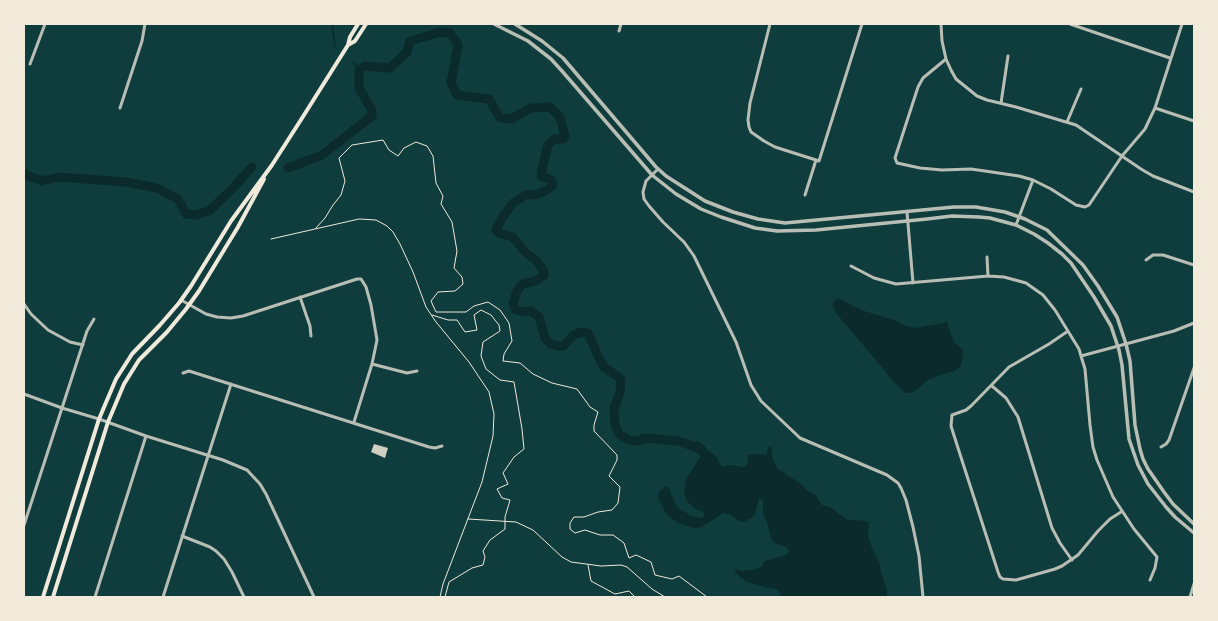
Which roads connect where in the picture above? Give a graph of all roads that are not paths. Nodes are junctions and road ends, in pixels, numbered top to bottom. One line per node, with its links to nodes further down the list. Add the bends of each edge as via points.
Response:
1 (45, 24): 18 (street)
2 (145, 24): 21 (street)
3 (358, 24): 14 (main road)
4 (366, 24): 14 (main road, via 355,41)
5 (494, 24): 29 (street, via 528,41 551,59)
6 (515, 24): 28 (street, via 563,58)
7 (621, 24): 13 (street)
8 (770, 24): 26 (street, via 750,103 749,127 751,132 775,147)
9 (862, 24): 26 (street, via 819,161)
10 (941, 24): 17 (street)
11 (1070, 24): 16 (street)
12 (1182, 24): 16 (street)
13 (619, 31)
14 (348, 45): 27 (main road)
15 (1008, 56): 20 (street)
16 (1170, 58): 22 (street)
17 (946, 59): 20 (street, via 956,80 966,88 982,98); 30 (street, via 921,81 895,158 896,162 942,170 987,170)
18 (30, 64)
19 (1081, 89): 24 (street)
20 (1001, 103): 24 (street)
21 (120, 108)
22 (1155, 108): 23 (street); 25 (street, via 1144,129)
23 (1194, 120)
24 (1067, 122): 25 (street, via 1083,129)
25 (1122, 156): 30 (street, via 1089,205 1083,207); 31 (street, via 1153,176)
26 (816, 160): 32 (street)
27 (272, 165): 44 (main road, via 231,221); 46 (main road)
28 (658, 169): 29 (street); 33 (street, via 705,202 773,222 799,223)
29 (652, 175): 35 (street, via 701,209 755,228 802,231); 86 (street, via 644,186 644,199 694,256 736,342 751,385 761,400 800,438 878,470 898,483 906,500 919,556)
30 (1033, 180): 34 (street)
31 (1194, 192)
32 (805, 194)
33 (906, 212): 34 (street, via 976,207); 35 (street)
34 (1019, 217): 36 (street); 53 (street, via 1047,230 1083,265 1117,317)
35 (907, 221): 36 (street, via 979,216); 42 (street)
36 (1016, 225): 55 (street, via 1048,243 1071,263 1094,297)
37 (987, 257): 41 (street)
38 (1146, 260): 39 (street, via 1153,255 1163,255)
39 (1194, 265)
40 (851, 266): 42 (street, via 887,282)
41 (988, 276): 42 (street); 50 (street, via 1013,279 1033,287 1055,310)
42 (913, 283)
43 (300, 298): 46 (street, via 231,318 206,314); 52 (street); 57 (street, via 357,279 363,281 376,327 376,346)
44 (181, 300): 46 (street); 49 (main road)
45 (24, 304): 54 (street, via 48,330 70,342)
46 (189, 305): 51 (main road)
47 (94, 319): 54 (street)
48 (1194, 323): 53 (street)
49 (160, 325): 51 (main road); 65 (main road, via 132,354 116,379)
50 (1068, 331): 56 (street); 62 (street, via 1009,368)
51 (167, 332): 66 (main road, via 139,360 124,384)
52 (311, 336)
53 (1126, 344): 55 (street); 73 (street, via 1132,376 1135,425 1143,460 1164,492)
54 (83, 345): 64 (street)
55 (1118, 346): 56 (street); 75 (street, via 1129,439 1138,464 1148,484 1166,507)
56 (1081, 356): 72 (street, via 1097,460)
57 (372, 364): 59 (street, via 407,373); 67 (street)
58 (1194, 368): 70 (street, via 1170,440)
59 (417, 372)
60 (183, 373): 61 (street, via 189,371)
61 (231, 384): 67 (street); 71 (street)
62 (992, 386): 77 (street, via 1006,398 1018,417 1052,528); 77 (street, via 966,410 952,415 951,426 1000,577 1016,580 1055,569)
63 (24, 394): 64 (street)
64 (62, 408): 65 (street); 74 (street)
65 (99, 419): 66 (street); 80 (main road)
66 (108, 422): 68 (street); 81 (main road)
67 (354, 422): 69 (street, via 429,447)
68 (146, 436): 71 (street); 82 (street)
69 (442, 446)
70 (1161, 447)
71 (208, 455): 76 (street); 85 (street, via 247,470 260,484)
72 (1122, 512): 77 (street, via 1106,523); 78 (street, via 1157,557)
73 (1194, 524)
74 (24, 525)
75 (1194, 533)
76 (182, 536): 83 (street); 84 (street, via 216,551 232,572)
77 (1072, 560)
78 (1150, 580)
79 (1194, 584): 87 (street)
80 (44, 597)
81 (53, 597)
82 (95, 597)
83 (162, 597)
84 (244, 597)
85 (314, 597)
86 (923, 597)
87 (1190, 597)

